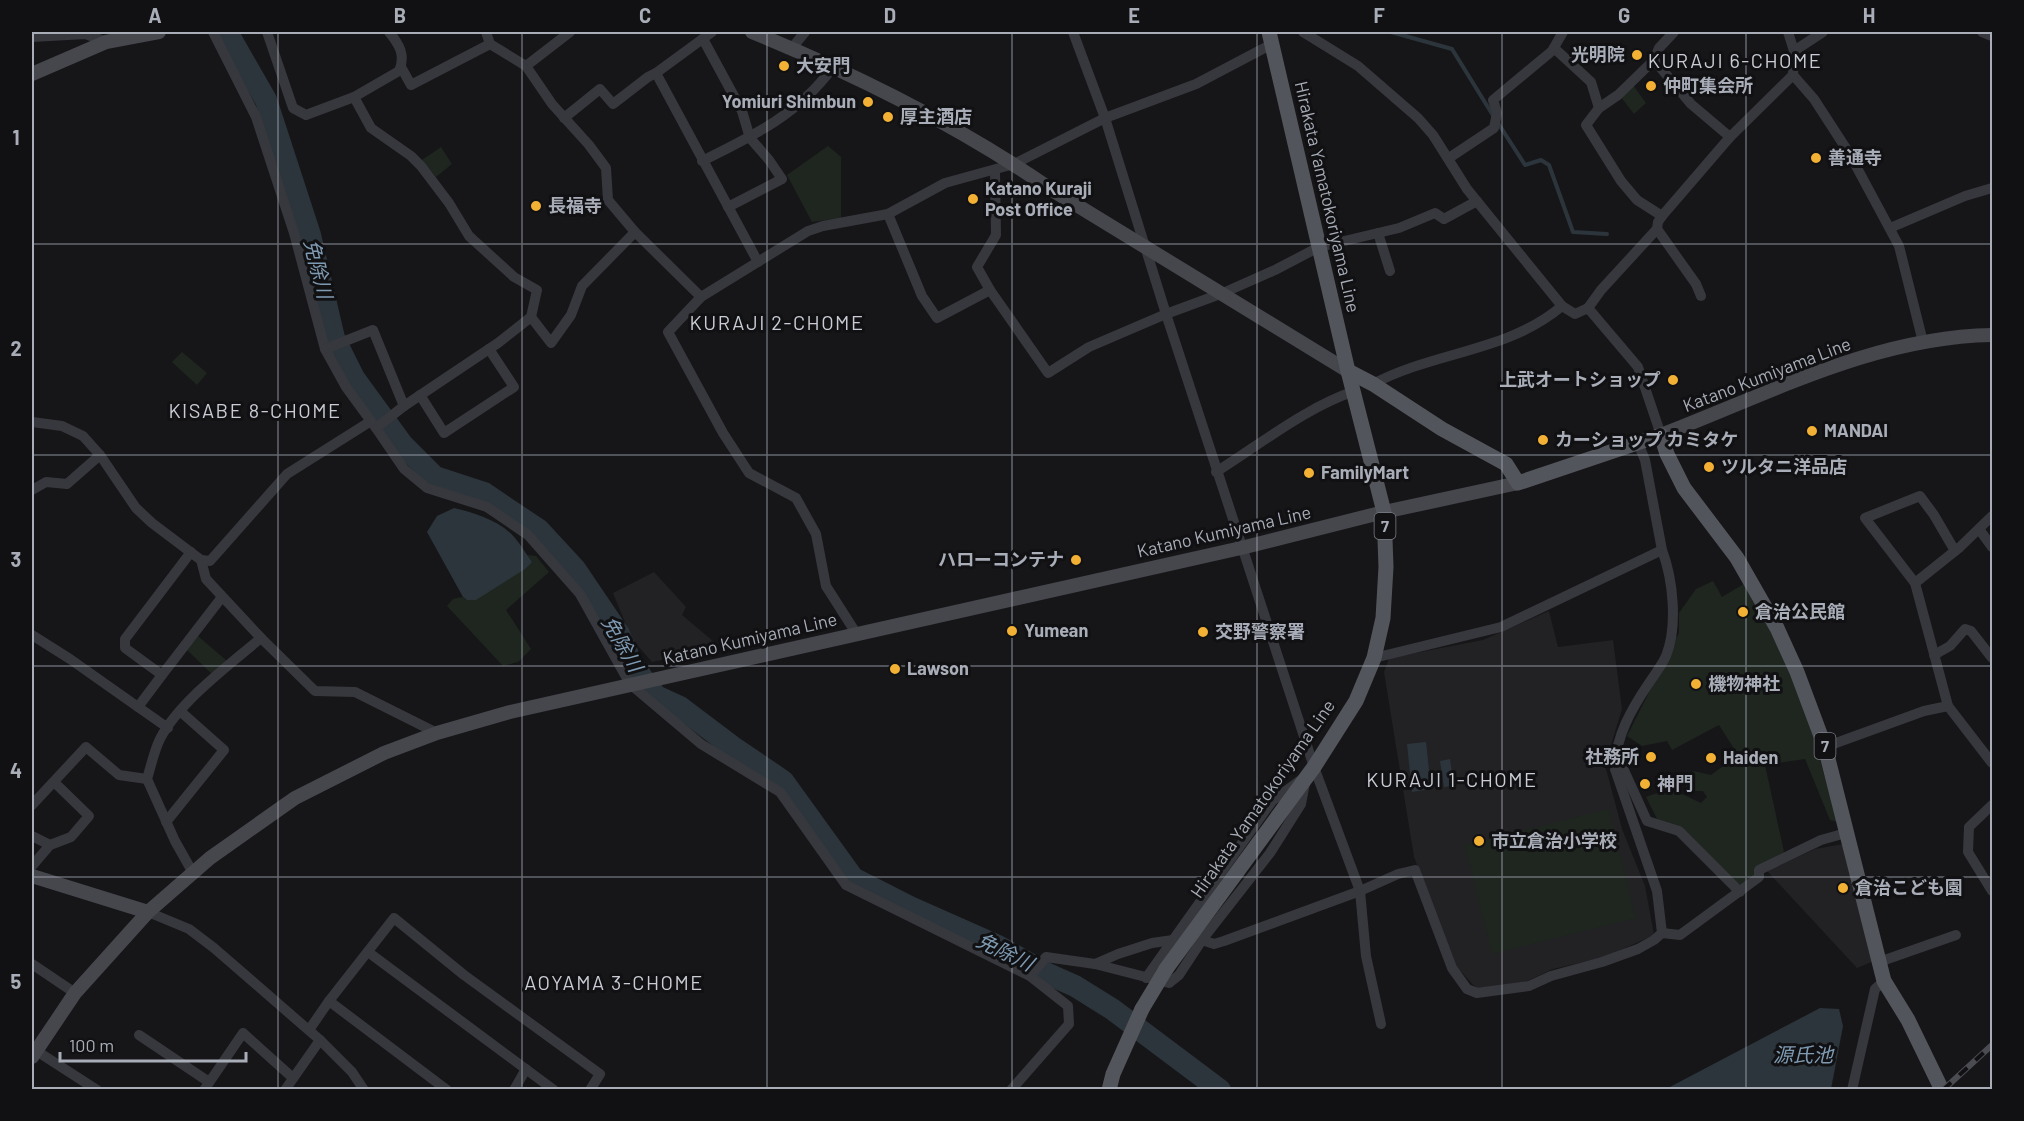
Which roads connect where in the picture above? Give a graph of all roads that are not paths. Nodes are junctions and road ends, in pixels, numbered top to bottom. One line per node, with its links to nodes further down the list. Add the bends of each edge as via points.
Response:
1 (159, 32): 21 (main road)
2 (213, 32): 66 (street, via 255,117)
3 (267, 32): 33 (street, via 293,108 306,115)
4 (389, 32): 28 (street, via 401,45)
5 (486, 32): 22 (street)
6 (570, 32): 27 (street)
7 (752, 32): 23 (main road)
8 (805, 32): 23 (street)
9 (1073, 32): 36 (street)
10 (1302, 32): 39 (street, via 1358,66 1418,118)
11 (1563, 32): 24 (street)
12 (1674, 32): 26 (street)
13 (1788, 32): 25 (street)
14 (1822, 32): 25 (street)
15 (1982, 32): 19 (street)
16 (76, 33): 20 (street); 21 (street)
17 (707, 35): 30 (street); 38 (street, via 742,111)
18 (1270, 35): 36 (street, via 1196,84); 53 (main road, Hirakata Yamatokoriyama Line / 7)
19 (1992, 36)
20 (32, 37)
21 (111, 38): 31 (main road)
22 (490, 44): 27 (street); 28 (street, via 411,85)
23 (792, 48): 29 (main road)
24 (1554, 48): 34 (street, via 1591,82); 39 (street, via 1493,100 1494,128)
25 (1794, 51): 32 (street)
26 (1654, 60): 34 (street); 37 (street, via 1691,104)
27 (526, 66): 35 (street)
28 (401, 67): 33 (street)
29 (833, 67): 38 (street, via 785,117); 41 (main road, via 900,98)
30 (656, 73): 35 (street, via 614,104 600,89); 40 (street)
31 (32, 74)
32 (1793, 75): 37 (street); 48 (street, via 1814,99 1849,153)
33 (354, 97): 63 (street, via 371,128 421,166 469,236 514,278 537,290)
34 (1599, 108): 47 (street, via 1586,125 1621,181 1637,200)
35 (564, 118): 50 (street, via 606,168 608,200)
36 (1105, 118): 41 (street); 52 (street)
37 (1730, 137): 47 (street)
38 (750, 138): 40 (street); 45 (street, via 782,179)
39 (1449, 158): 44 (street)
40 (702, 161): 45 (street)
41 (1014, 164): 42 (street); 52 (main road)
42 (995, 171): 46 (street, via 945,183); 56 (street, via 996,235 977,267)
43 (1992, 188): 48 (street)
44 (1477, 201): 51 (street, via 1444,219 1435,213); 60 (street)
45 (728, 207): 54 (street)
46 (888, 214): 54 (street, via 808,231); 56 (street, via 922,296 937,318)
47 (1662, 216): 49 (street)
48 (1890, 228): 65 (street, via 1899,246)
49 (1658, 229): 59 (street); 61 (street)
50 (635, 232): 58 (street); 63 (street, via 582,286 571,315 550,343)
51 (1378, 233): 53 (street); 55 (street)
52 (1144, 246): 57 (main road); 62 (street)
53 (1319, 247): 57 (street); 68 (main road, Hirakata Yamatokoriyama Line / 7)
54 (758, 262): 58 (street)
55 (1390, 271)
56 (990, 290): 62 (street, via 1048,373 1089,347)
57 (1222, 293): 62 (street); 68 (main road)
58 (701, 297): 92 (street, via 668,332 749,473 796,498 816,534 825,586)
59 (1701, 297)
60 (1562, 306): 61 (street, via 1575,314); 69 (street, via 1527,331 1440,357)
61 (1588, 308): 75 (street, via 1638,367)
62 (1166, 314): 78 (street)
63 (531, 317): 67 (street)
64 (1992, 335): 65 (main road, Katano Kumiyama Line)
65 (1923, 342): 75 (main road, Katano Kumiyama Line, via 1824,369)
66 (333, 346): 72 (street, via 373,330); 74 (street, via 346,387)
67 (489, 349): 71 (street); 71 (street, via 514,387 444,433)
68 (1348, 371): 69 (main road); 70 (main road, Hirakata Yamatokoriyama Line / 7)
69 (1373, 384): 79 (main road, via 1506,464)
70 (1354, 391): 78 (street, via 1311,411); 81 (main road, Hirakata Yamatokoriyama Line / 7)
71 (420, 395): 72 (street)
72 (404, 406): 74 (street)
73 (32, 422): 77 (street, via 62,426 83,436)
74 (375, 425): 89 (street, via 287,474 210,561); 99 (street, via 404,470 428,488 487,507 528,535 580,594)
75 (1661, 435): 76 (main road); 105 (main road, 7, via 1684,488 1737,558 1777,628)
76 (1638, 443): 79 (main road); 86 (street, via 1645,460)
77 (100, 455): 80 (street, via 67,484 46,482); 88 (street, via 136,508)
78 (1216, 472): 85 (street)
79 (1518, 483): 81 (main road, Katano Kumiyama Line)
80 (32, 490)
81 (1384, 512): 85 (main road, Katano Kumiyama Line); 96 (main road, Hirakata Yamatokoriyama Line / 7, via 1386,567)
82 (1992, 516): 83 (street)
83 (1979, 529): 84 (street); 87 (street)
84 (1992, 547)
85 (1241, 548): 92 (main road, Katano Kumiyama Line); 108 (street)
86 (1662, 550): 96 (street, via 1502,627); 107 (street, via 1673,601 1671,643 1627,719)
87 (1955, 551): 90 (street); 90 (street, via 1920,496 1865,518)
88 (190, 552): 89 (street); 98 (street, via 125,639 125,648)
89 (201, 560): 91 (street, via 206,579)
90 (1915, 583): 95 (street)
91 (222, 597): 94 (street); 98 (street)
92 (856, 633): 99 (main road, Katano Kumiyama Line)
93 (32, 635): 101 (street)
94 (261, 638): 102 (street); 104 (street, via 315,691 355,692)
95 (1934, 655): 97 (street, via 1950,646 1965,629 1971,631); 100 (street)
96 (1374, 658): 108 (main road, Hirakata Yamatokoriyama Line / 7, via 1356,701)
97 (1992, 658)
98 (162, 675): 101 (street)
99 (633, 684): 104 (main road, Katano Kumiyama Line); 132 (street, via 701,744 780,792 846,885)
100 (1948, 706): 105 (street); 106 (street)
101 (138, 707): 103 (street)
102 (180, 711): 103 (street); 113 (street, via 224,750)
103 (168, 728): 109 (street, via 160,738)
104 (437, 733): 118 (main road, Katano Kumiyama Line, via 384,753 296,798)
105 (1825, 747): 114 (main road, 7)
106 (1992, 763)
107 (1615, 769): 122 (street, via 1623,768 1647,821 1678,831); 124 (street, via 1654,881)
108 (1310, 772): 120 (street); 126 (street, via 1272,801); 127 (street, via 1301,804 1270,852); 154 (main road, Hirakata Yamatokoriyama Line / 7, bridge, via 1167,969 1130,1034)
109 (147, 779): 110 (street, via 119,776 86,747); 113 (street)
110 (54, 782): 111 (street); 116 (street, via 89,816 71,837)
111 (32, 805)
112 (1992, 805): 121 (street, via 1969,826 1968,852)
113 (166, 822): 118 (street)
114 (1846, 833): 122 (street, via 1821,840 1759,870 1759,877); 129 (main road, 7)
115 (32, 836): 116 (street)
116 (50, 845): 117 (street)
117 (32, 866)
118 (193, 873): 123 (main road, Katano Kumiyama Line)
119 (32, 876): 123 (main road)
120 (1360, 891): 124 (street, via 1415,870 1452,968 1467,990 1477,993 1528,986 1602,962 1638,949); 127 (street, via 1224,941 1214,944); 137 (street, via 1366,956)
121 (1992, 891)
122 (1740, 892): 124 (street, via 1680,935)
123 (148, 912): 135 (main road, Katano Kumiyama Line); 138 (street, via 189,929)
124 (1662, 933)
125 (1956, 935): 129 (street)
126 (1173, 940): 131 (street, via 1152,943); 133 (street)
127 (1202, 940): 133 (street, via 1179,975 1169,983)
128 (368, 952): 136 (street); 142 (street); 152 (street, via 394,918 464,975 600,1074)
129 (1879, 962): 134 (main road, 7)
130 (32, 964): 135 (street)
131 (1095, 964): 132 (street, via 1046,957); 133 (street)
132 (1030, 976): 153 (street, via 1068,1006 1069,1024)
133 (1146, 978)
134 (1884, 981): 144 (main road, 7); 155 (street, via 1875,989)
135 (75, 993): 141 (main road, Katano Kumiyama Line)
136 (329, 1001): 138 (street); 149 (street)
137 (1381, 1024)
138 (309, 1030): 140 (street)
139 (139, 1035): 145 (street)
140 (320, 1040): 143 (street); 148 (street)
141 (33, 1052): 146 (street)
142 (526, 1069): 150 (street); 151 (street)
143 (293, 1078): 145 (street, via 243,1033); 147 (street)
144 (1939, 1084)
145 (206, 1086)
146 (97, 1089)
147 (285, 1089)
148 (364, 1089)
149 (447, 1089)
150 (514, 1089)
151 (554, 1089)
152 (590, 1089)
153 (1011, 1089)
154 (1109, 1089)
155 (1852, 1089)

